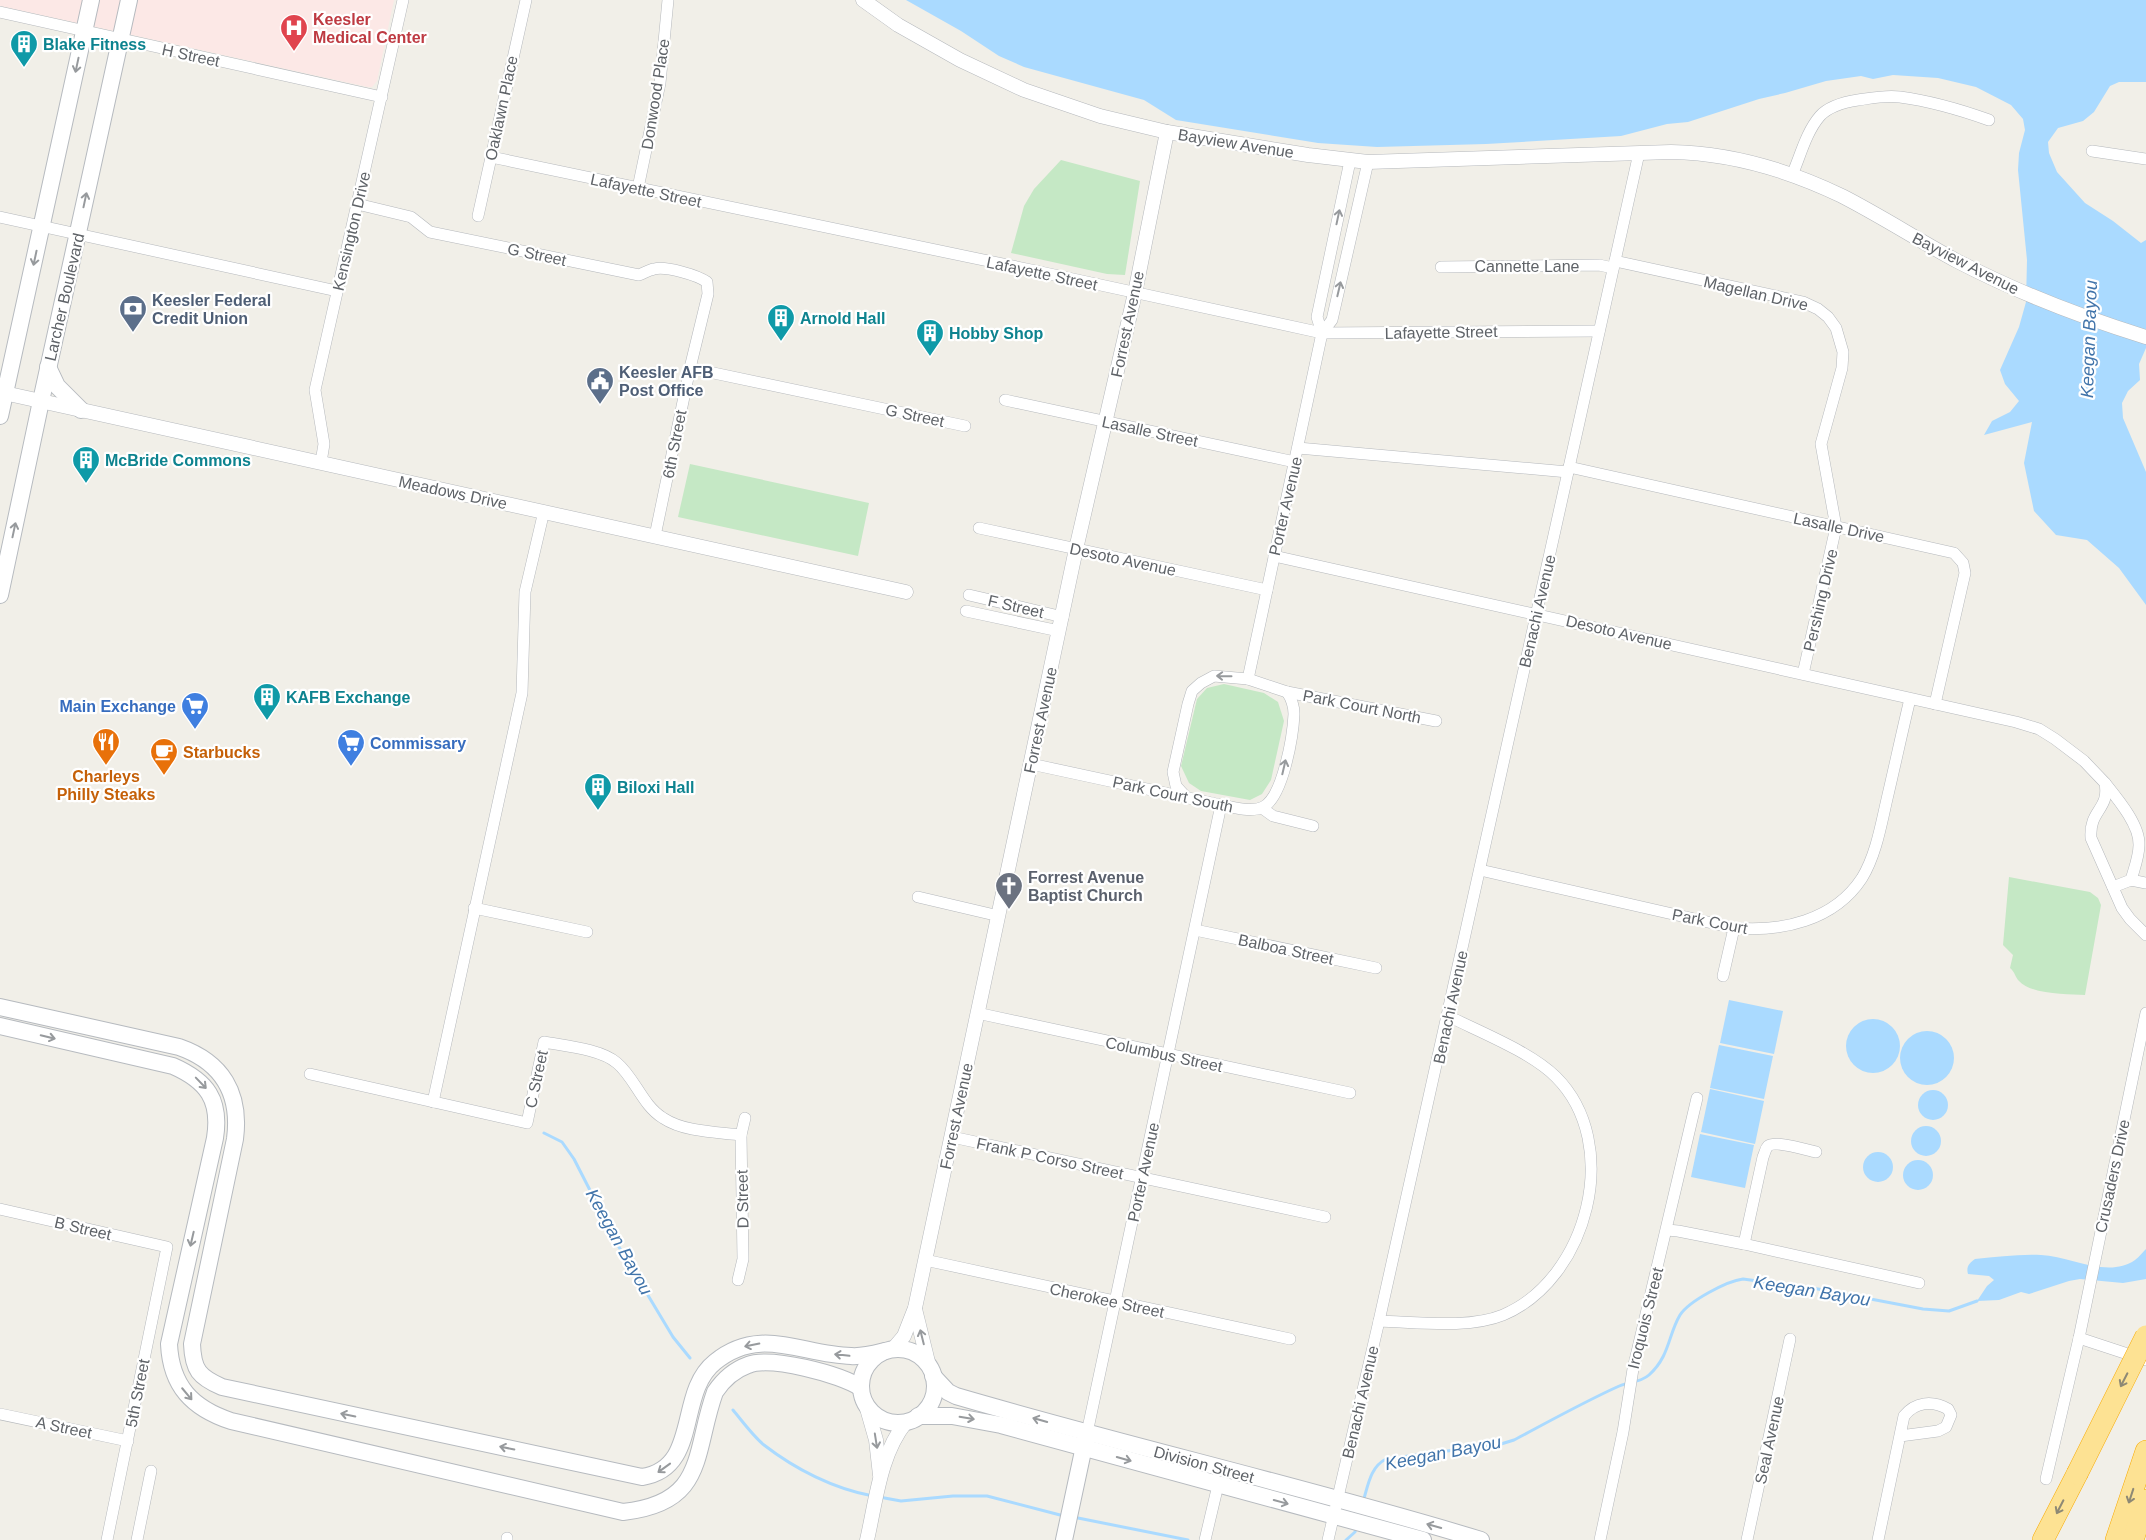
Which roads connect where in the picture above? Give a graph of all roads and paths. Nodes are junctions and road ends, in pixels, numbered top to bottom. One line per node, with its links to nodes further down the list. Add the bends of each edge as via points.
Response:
1 (91, 0): 8 (main road)
2 (129, 0): 9 (main road, Larcher Boulevard)
3 (403, 0): 10 (street, Kensington Drive)
4 (526, 0): 15 (street, Oaklawn Place)
5 (668, 0): 20 (street, Donwood Place, via 660,83)
6 (863, 0): 12 (street, Bayview Avenue, via 898,25 960,60 1024,90 1100,116)
7 (0, 12): 8 (street, H Street)
8 (84, 31): 9 (street, H Street); 24 (main road, one-way to 24)
9 (121, 39): 10 (street, H Street); 25 (main road, Larcher Boulevard, one-way to 9)
10 (382, 97): 21 (street, Kensington Drive)
11 (1989, 120): 19 (street, via 1899,97 1848,102 1830,108 1813,125)
12 (1167, 132): 17 (street, Bayview Avenue); 29 (street, Forrest Avenue)
13 (2092, 151): 16 (street)
14 (1639, 153): 18 (street, Bayview Avenue); 19 (street, Bayview Avenue, via 1703,154 1751,162); 26 (street, Benachi Avenue)
15 (491, 157): 20 (street, Lafayette Street); 22 (street, Oaklawn Place)
16 (2146, 158)
17 (1350, 161): 18 (street, Bayview Avenue); 32 (street, Porter Avenue, one-way to 17, via 1317,317)
18 (1368, 162): 32 (street, Porter Avenue, one-way to 18, via 1332,320)
19 (1792, 176): 33 (street, Bayview Avenue, via 1843,196 1957,261 2006,284)
20 (638, 188): 29 (street, Lafayette Street)
21 (357, 204): 28 (street, Kensington Drive); 30 (street, G Street, via 412,217 430,232 639,275 661,268 699,276 707,282)
22 (478, 216)
23 (0, 217): 24 (street)
24 (42, 226): 25 (street); 36 (main road, one-way to 36)
25 (78, 234): 28 (street); 34 (main road, Larcher Boulevard)
26 (1614, 264): 27 (street, Cannette Lane); 31 (street, Benachi Avenue); 48 (street, Magellan Drive, via 1803,302 1828,317 1836,328 1843,352 1842,368 1821,444)
27 (1440, 267)
28 (337, 291): 44 (street, Kensington Drive, via 315,390 324,444)
29 (1134, 293): 32 (street, Lafayette Street); 41 (street, Forrest Avenue)
30 (708, 294): 35 (street, 6th Street)
31 (1599, 331): 32 (street, Lafayette Street); 46 (street, Benachi Avenue)
32 (1322, 333): 43 (street, Porter Avenue)
33 (2146, 337)
34 (48, 367): 38 (main road, Larcher Boulevard); 39 (main road, via 57,386)
35 (690, 368): 42 (street, G Street); 50 (street, 6th Street)
36 (2, 393): 38 (street, Meadows Drive); 40 (main road)
37 (1005, 400): 41 (street, Lasalle Street)
38 (40, 401): 39 (street, Meadows Drive); 55 (main road, Larcher Boulevard, one-way to 38)
39 (81, 410): 44 (street, Meadows Drive)
40 (0, 416)
41 (1106, 420): 45 (street, Lasalle Street); 51 (street, Forrest Avenue)
42 (965, 426)
43 (1298, 448): 45 (street, Porter Avenue); 46 (street)
44 (321, 462): 47 (street, Meadows Drive)
45 (1295, 462): 52 (street, Porter Avenue)
46 (1568, 470): 48 (street, Lasalle Drive); 58 (street, Benachi Avenue)
47 (544, 512): 50 (street, Meadows Drive); 78 (street, via 526,592 522,693)
48 (1836, 527): 61 (street, Pershing Drive); 65 (street, Lasalle Drive, via 1945,550 1954,553 1963,563 1965,573)
49 (979, 528): 51 (street, Desoto Avenue)
50 (655, 536): 54 (street, Meadows Drive)
51 (1076, 549): 53 (street, Desoto Avenue); 59 (street, Forrest Avenue)
52 (1274, 556): 53 (street, Porter Avenue); 58 (street, Desoto Avenue)
53 (1267, 590): 62 (street, Porter Avenue)
54 (906, 592)
55 (0, 595)
56 (969, 595): 59 (street, F Street)
57 (966, 611): 60 (street, F Street)
58 (1536, 614): 61 (street, Desoto Avenue); 73 (street, Benachi Avenue)
59 (1063, 617): 60 (street, Forrest Avenue)
60 (1059, 632): 67 (street, Forrest Avenue)
61 (1803, 674): 64 (street, Desoto Avenue)
62 (1248, 679): 63 (street, Park Court North); 69 (street, Park Court North, one-way to 69, via 1214,676 1192,691 1173,772 1176,786)
63 (1288, 692): 66 (street, Park Court North); 71 (street, Park Court North, one-way to 63, via 1276,794 1286,763 1294,713)
64 (1910, 699): 65 (street, Desoto Avenue); 80 (street, Park Court, via 1880,830 1861,879 1843,899 1818,916 1790,926 1760,930)
65 (1934, 704): 68 (street, via 2039,729 2084,762)
66 (1436, 721)
67 (1031, 764): 69 (street, Park Court South); 79 (street, Forrest Avenue)
68 (2105, 783): 74 (street, via 2137,833 2139,844); 76 (street, via 2106,799 2090,827 2091,838)
69 (1186, 797): 70 (street, Park Court South)
70 (1221, 805): 71 (street, Park Court South, via 1248,810); 81 (street, Porter Avenue)
71 (1262, 808): 72 (street, Park Court South, via 1273,816)
72 (1313, 826)
73 (1480, 870): 80 (street, Park Court); 89 (street, Benachi Avenue)
74 (2131, 880): 75 (street); 76 (street)
75 (2146, 883)
76 (2113, 887): 83 (street, via 2122,908)
77 (918, 897): 79 (street)
78 (474, 908): 82 (street); 95 (street)
79 (999, 916): 88 (street, Forrest Avenue)
80 (1734, 928): 85 (street)
81 (1195, 930): 84 (street, Balboa Street); 91 (street, Porter Avenue)
82 (587, 932)
83 (2146, 935)
84 (1376, 968)
85 (1723, 976)
86 (0, 1007): 116 (main road, one-way to 86, via 849,1356 779,1343 751,1344 736,1349 714,1362 702,1377 694,1392 676,1457 660,1472 642,1477 222,1388 200,1374 194,1366 192,1344 235,1139 236,1110 226,1083 209,1061 186,1049)
87 (2146, 1013): 113 (street, Crusaders Drive)
88 (978, 1014): 91 (street, Columbus Street); 98 (street, Forrest Avenue)
89 (1448, 1016): 111 (street, Benachi Avenue); 111 (street, via 1533,1059 1556,1076 1570,1093 1588,1132 1590,1196 1573,1243 1557,1272 1526,1303 1484,1321)
90 (0, 1026): 119 (main road, one-way to 119, via 173,1066 197,1078 210,1094 217,1113 216,1132 169,1344 171,1365 183,1390 203,1410 216,1416 623,1512 662,1503 690,1477 701,1450 716,1392 721,1383 749,1364 791,1366 844,1378)
91 (1168, 1055): 93 (street, Columbus Street); 100 (street, Porter Avenue)
92 (310, 1074): 95 (street, C Street)
93 (1350, 1094)
94 (1697, 1098): 103 (street, Iroquois Street)
95 (433, 1102): 97 (street, C Street, via 527,1123 544,1042 606,1056 617,1063 648,1104 663,1118 681,1126)
96 (745, 1118): 97 (street, D Street)
97 (741, 1135): 107 (street, D Street, via 743,1259)
98 (952, 1137): 100 (street, Frank P Corso Street); 106 (street, Forrest Avenue)
99 (1816, 1152): 104 (street, via 1773,1143 1768,1146)
100 (1142, 1178): 102 (street, Frank P Corso Street); 109 (street, Porter Avenue)
101 (0, 1209): 105 (street, B Street)
102 (1325, 1217)
103 (1666, 1230): 104 (street); 141 (street, Iroquois Street, via 1632,1369 1623,1432)
104 (1744, 1244): 108 (street)
105 (167, 1247): 125 (street, 5th Street)
106 (925, 1260): 109 (street, Cherokee Street); 110 (street, Forrest Avenue)
107 (738, 1280)
108 (1919, 1283)
109 (1114, 1301): 114 (street, Cherokee Street); 124 (street, Porter Avenue)
110 (915, 1308): 116 (street, Forrest Avenue, via 904,1336); 118 (street, Forrest Avenue, one-way to 110)
111 (1379, 1321): 131 (street, Benachi Avenue)
112 (2146, 1336): 144 (highway, one-way to 144, bridge)
113 (2079, 1338): 117 (street); 128 (street, Crusaders Drive)
114 (1290, 1339)
115 (1790, 1339): 142 (street, Seal Avenue)
116 (889, 1350): 118 (main road, via 913,1352); 119 (main road, via 867,1366)
117 (2146, 1360)
118 (931, 1371): 122 (main road, via 932,1399); 124 (main road, Division Street, one-way to 118, via 956,1396 948,1392)
119 (861, 1388): 120 (main road)
120 (866, 1405): 122 (main road, via 883,1420); 129 (street, one-way to 129, via 876,1440)
121 (0, 1414): 125 (street, A Street)
122 (912, 1419): 124 (main road, Division Street, one-way to 124, via 969,1418); 129 (street, via 892,1441)
123 (1900, 1436): 143 (street)
124 (1085, 1440): 130 (main road, Division Street, one-way to 130); 131 (main road, Division Street); 138 (main road, Porter Avenue)
125 (128, 1441): 135 (street, 5th Street)
126 (2146, 1451): 145 (highway, one-way to 145)
127 (151, 1471): 136 (street)
128 (2046, 1479)
129 (879, 1484): 137 (street)
130 (1218, 1485): 133 (main road, Division Street, one-way to 133); 134 (street)
131 (1337, 1500): 133 (street, Benachi Avenue); 140 (main road, Division Street, one-way to 131)
132 (2146, 1500): 146 (highway)
133 (1331, 1530): 139 (main road, Division Street, via 1358,1523)
134 (1205, 1538)
135 (106, 1540)
136 (137, 1540)
137 (867, 1540)
138 (1064, 1540)
139 (1423, 1540)
140 (1481, 1540)
141 (1600, 1540)
142 (1748, 1540)
143 (1878, 1540)
144 (2042, 1540)
145 (2116, 1540)
146 (2132, 1540)

